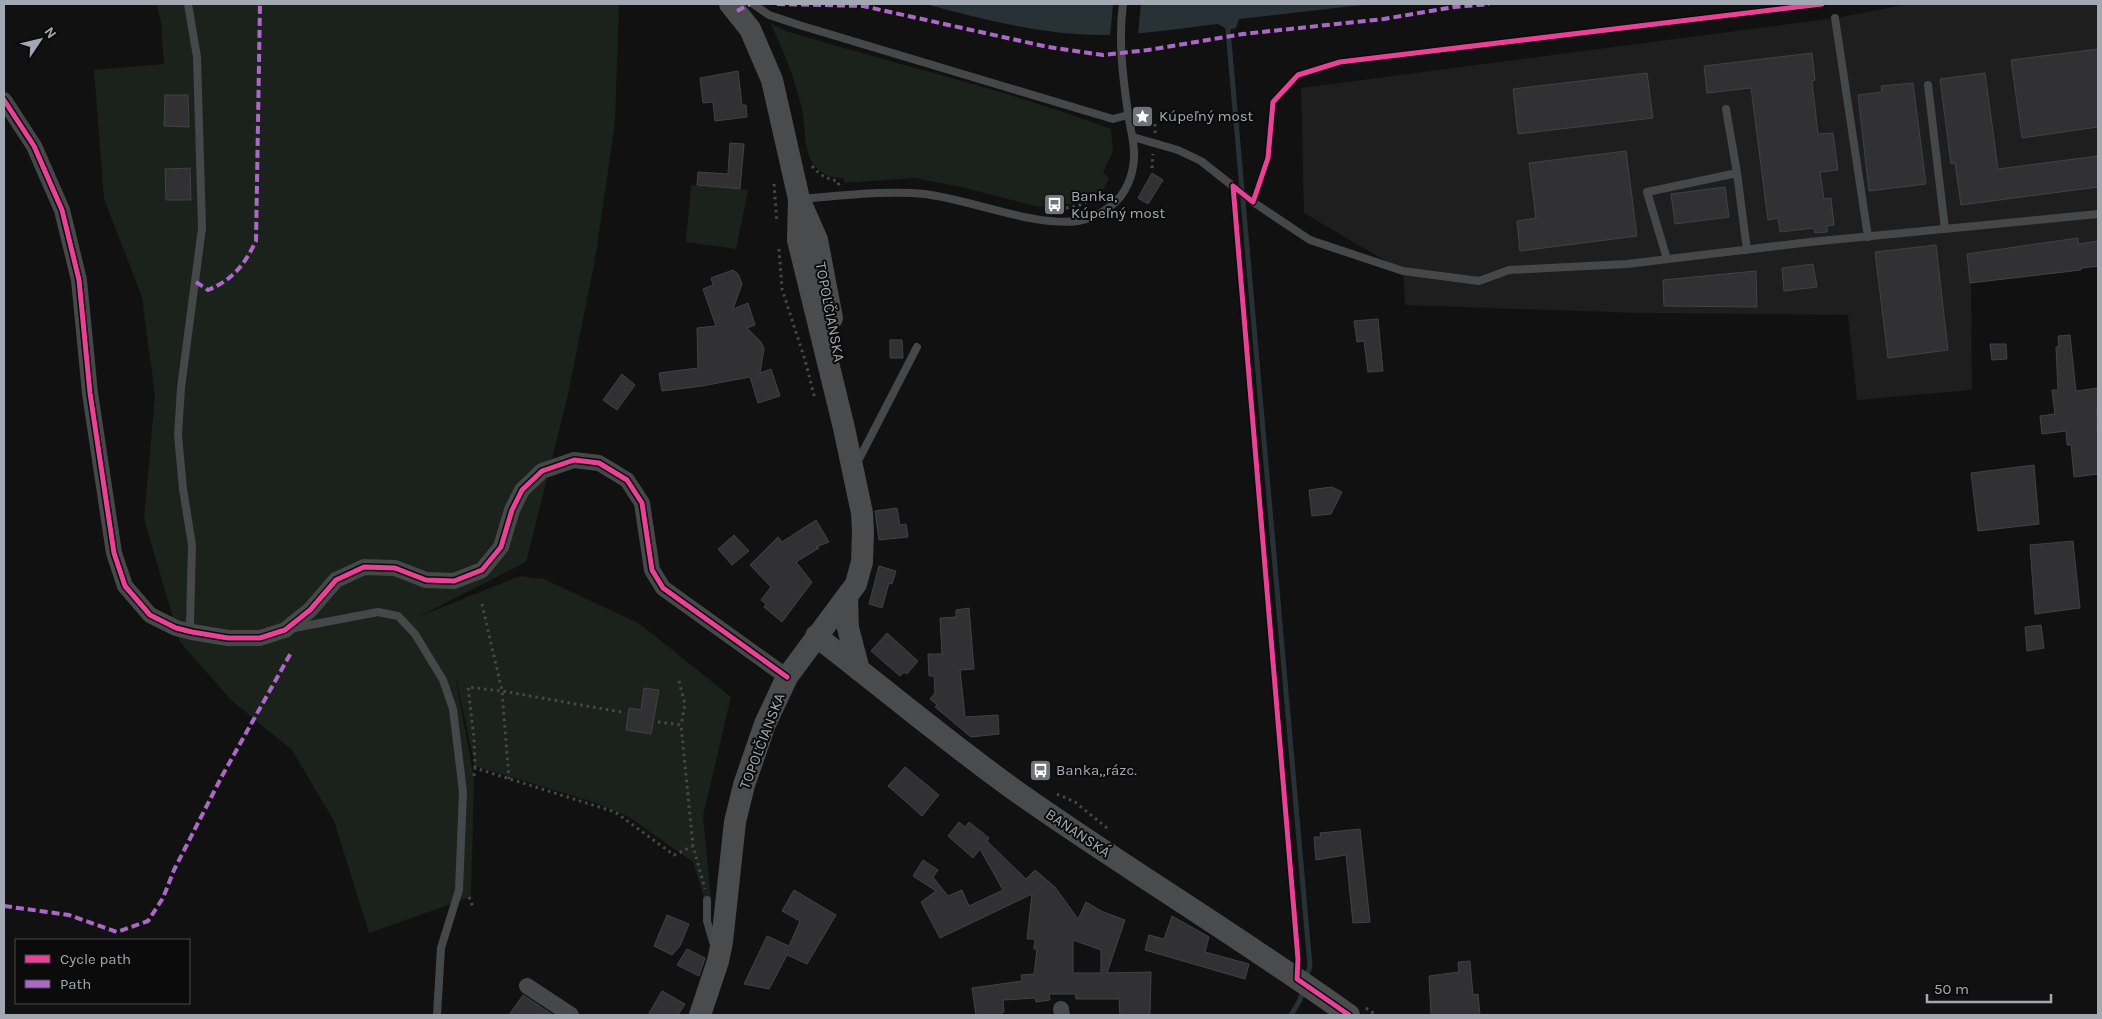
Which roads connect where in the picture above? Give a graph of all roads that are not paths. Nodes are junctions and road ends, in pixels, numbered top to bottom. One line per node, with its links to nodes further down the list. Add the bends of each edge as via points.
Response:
1 (188, 4): 22 (lane, via 197,57 202,228 178,435 182,489 192,545)
2 (730, 4): 12 (main road, TOPOĽČIANSKA, via 750,29 772,80)
3 (753, 4): 9 (lane, via 769,15 798,25 1075,108 1113,119)
4 (1123, 4): 9 (lane, via 1121,39)
5 (1836, 18): 15 (lane)
6 (1928, 85): 14 (lane)
7 (4, 100): 22 (street, via 34,146 64,219 79,280 90,393 114,553 125,586 150,615)
8 (1726, 109): 11 (lane)
9 (1128, 115): 10 (lane)
10 (1133, 136): 12 (lane, via 1134,159 1127,188 1097,215 1078,221 1049,221 925,194 886,192); 17 (lane, via 1201,161 1253,202 1310,240 1403,271 1479,281 1509,270)
11 (1737, 173): 16 (lane); 17 (lane, via 1647,192)
12 (798, 199): 19 (main road, TOPOĽČIANSKA, via 817,240 840,362 844,428)
13 (2098, 214): 14 (lane)
14 (1945, 229): 15 (lane)
15 (1868, 237): 16 (lane)
16 (1747, 250): 17 (lane)
17 (1666, 259)
18 (917, 347): 19 (lane)
19 (853, 469): 20 (main road, TOPOĽČIANSKA, via 862,512 862,562 856,584)
20 (847, 598): 23 (main road, TOPOĽČIANSKA); 24 (main road, via 848,628)
21 (285, 630): 22 (street, via 260,638 228,638); 25 (street, via 310,610 336,580 364,567 395,568 426,580 454,581 482,570 501,547 522,490 542,471 574,460 599,463 627,480 642,503 652,570 663,588); 29 (lane, via 378,612 398,616 415,634 442,680 453,709 462,792 459,890 441,948)
22 (192, 632)
23 (816, 636): 24 (main road, BANANSKÁ); 25 (main road, TOPOĽČIANSKA)
24 (859, 670): 32 (main road, BANANSKÁ, via 1010,787 1086,840 1298,969 1318,993)
25 (787, 677): 27 (main road, TOPOĽČIANSKA, via 765,724 735,822)
26 (707, 900): 27 (lane, via 707,921)
27 (718, 961): 31 (main road, TOPOĽČIANSKA)
28 (527, 986): 30 (street)
29 (437, 1015)
30 (572, 1015)
31 (700, 1015)
32 (1350, 1015)

